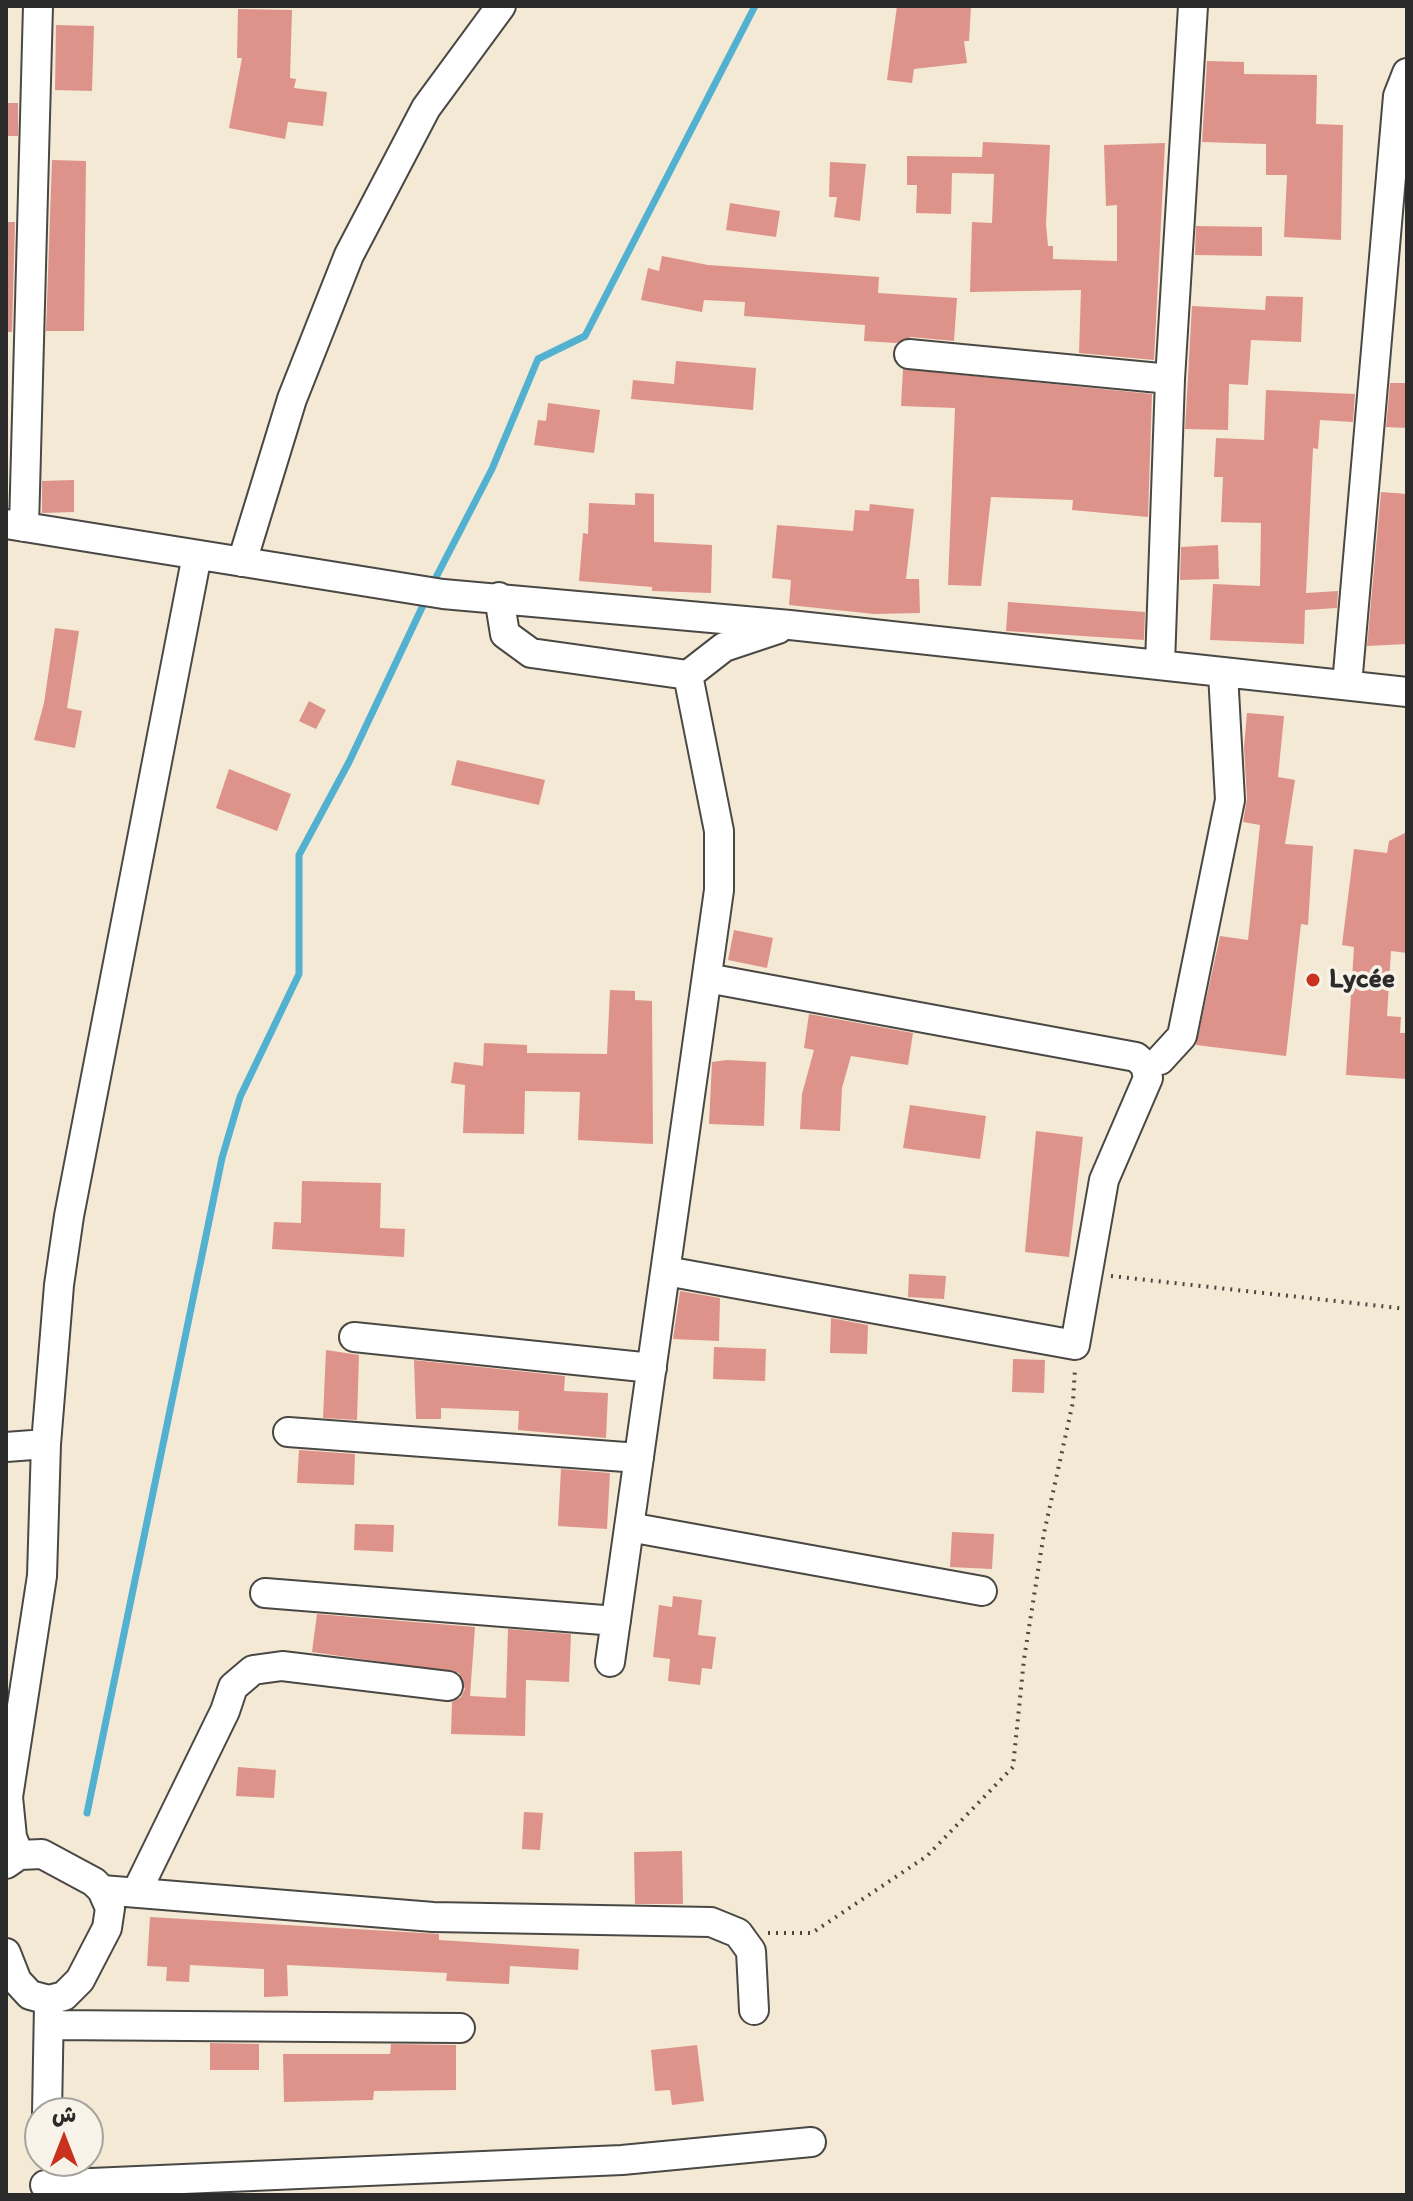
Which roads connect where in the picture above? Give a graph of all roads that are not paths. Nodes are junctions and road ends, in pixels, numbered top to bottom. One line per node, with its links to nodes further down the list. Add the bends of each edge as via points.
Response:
1 (38, 6): 8 (street)
2 (501, 6): 10 (street, via 426,108 349,255 292,399)
3 (1193, 6): 7 (street)
4 (1407, 73): 5 (street, via 1398,96)
5 (1398, 208): 16 (street)
6 (909, 354): 7 (street)
7 (1170, 379): 13 (street)
8 (15, 525): 9 (street)
9 (197, 555): 10 (street); 24 (street, via 69,1216)
10 (242, 562): 11 (street, via 430,592)
11 (499, 597): 12 (street); 15 (street, via 505,634 531,653)
12 (790, 625): 13 (street); 15 (street, via 724,647)
13 (1160, 664): 14 (street)
14 (1223, 673): 16 (street); 19 (street, via 1230,800 1182,1036)
15 (688, 675): 18 (street, via 719,831 719,890)
16 (1347, 685): 17 (street)
17 (1407, 692)
18 (707, 978): 20 (street); 20 (street, via 1136,1057 1148,1078 1104,1180 1075,1345)
19 (1160, 1060)
20 (666, 1271): 22 (street)
21 (354, 1337): 22 (street)
22 (652, 1368): 26 (street)
23 (288, 1432): 26 (street)
24 (46, 1444): 25 (street); 33 (street, via 42,1576 8,1797)
25 (6, 1447)
26 (639, 1458): 27 (street)
27 (629, 1527): 28 (street); 30 (street)
28 (982, 1591)
29 (265, 1593): 30 (street)
30 (616, 1621): 31 (street)
31 (610, 1662)
32 (448, 1686): 35 (street, via 282,1666 253,1670 233,1687)
33 (13, 1860): 34 (street, via 42,1854)
34 (102, 1890): 35 (street); 38 (street, via 110,1908 107,1928 80,1980)
35 (136, 1893): 37 (street, via 433,1917 711,1922 738,1933 751,1951)
36 (6, 1953): 38 (street, via 23,1989)
37 (754, 2010)
38 (50, 2012): 39 (street); 40 (street)
39 (460, 2028)
40 (47, 2097)
41 (811, 2142): 42 (street, via 622,2160)
42 (45, 2180)

